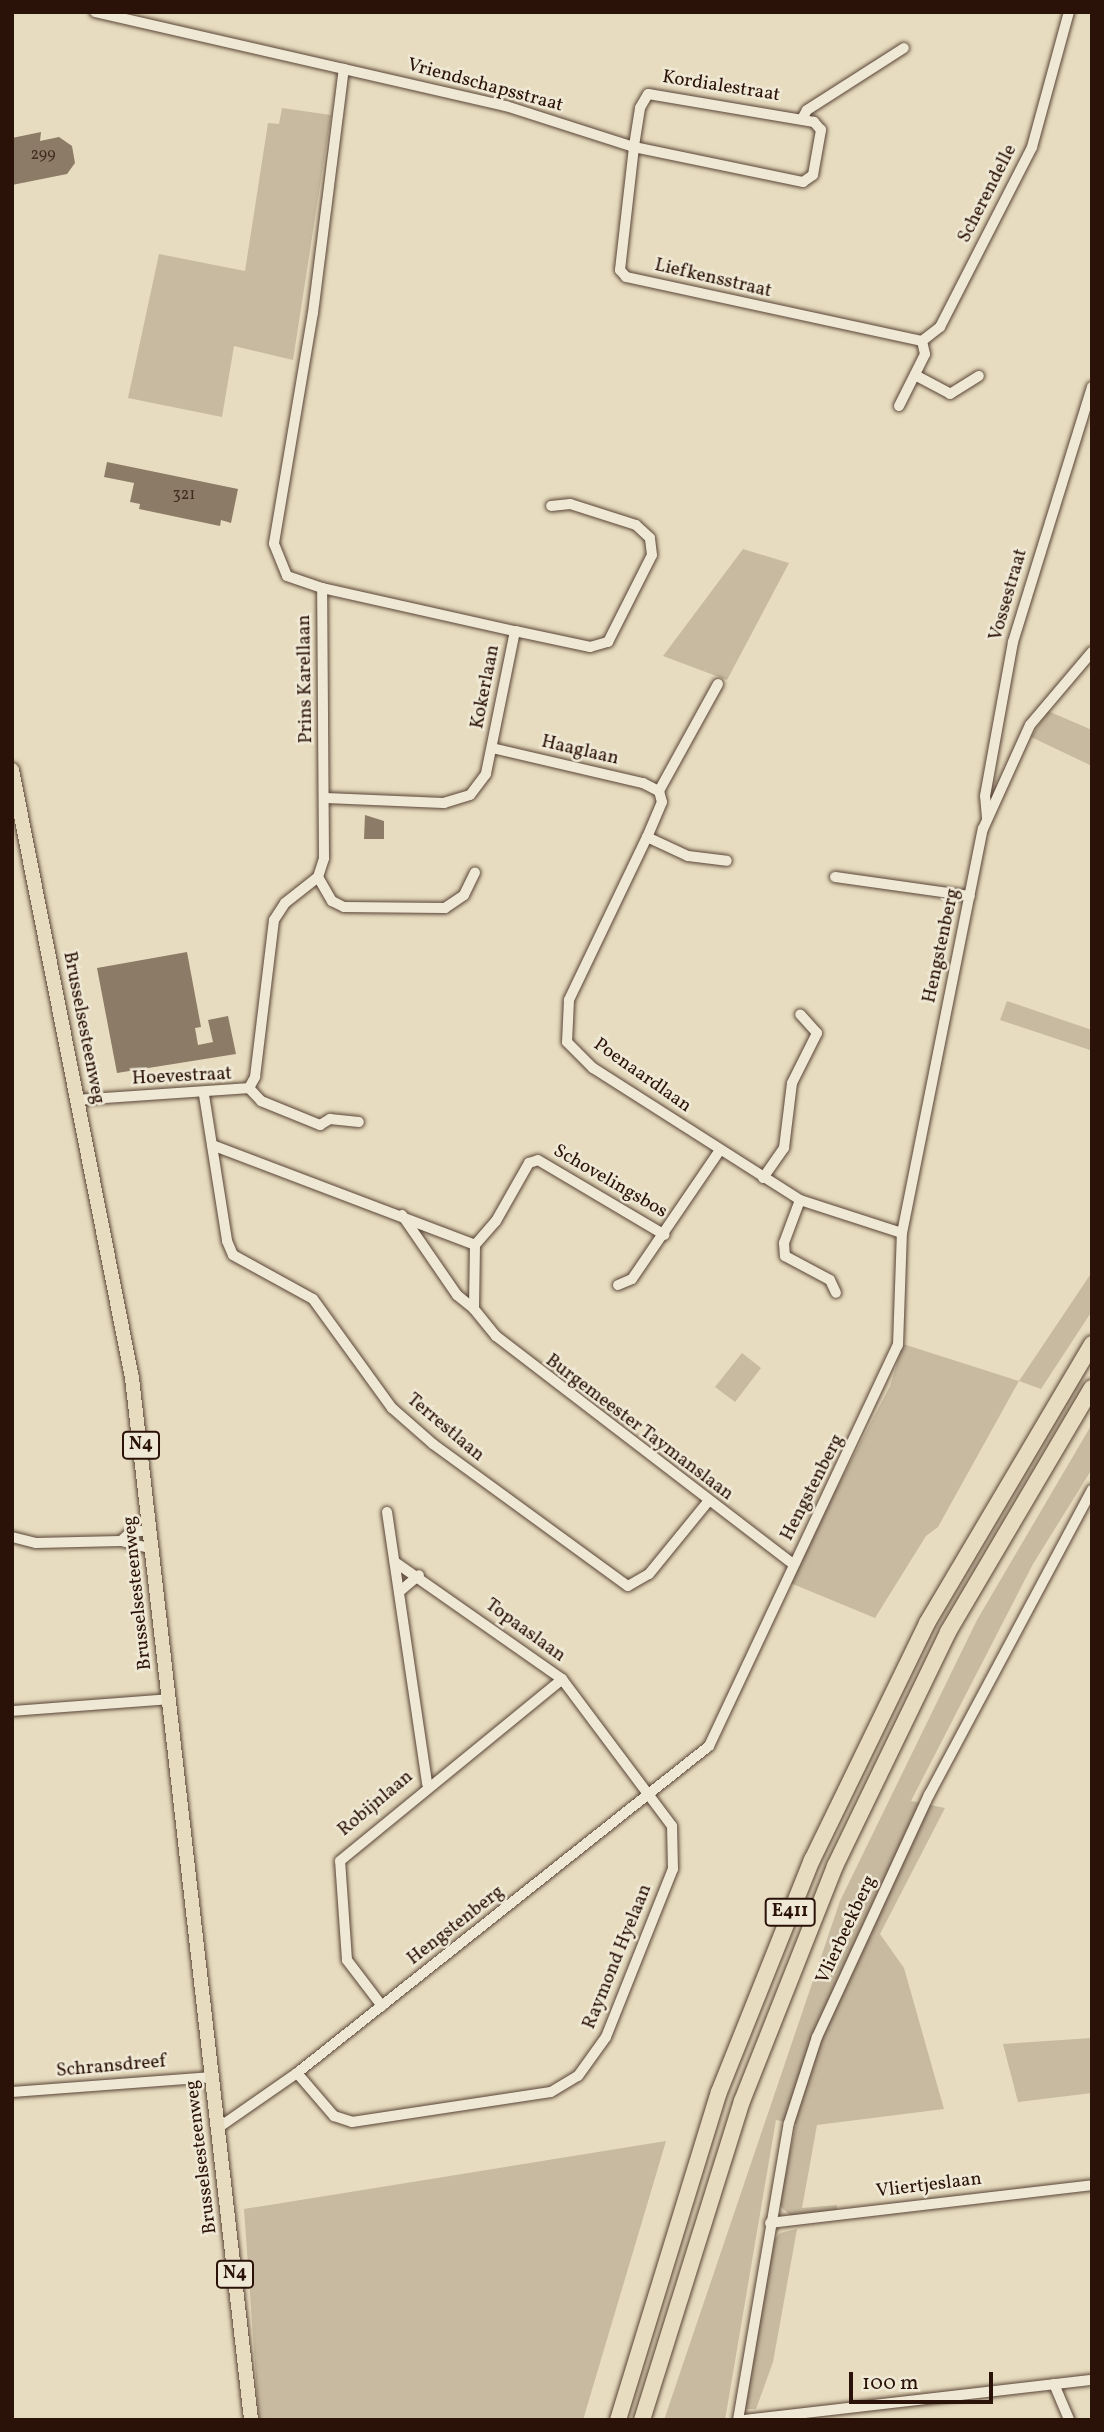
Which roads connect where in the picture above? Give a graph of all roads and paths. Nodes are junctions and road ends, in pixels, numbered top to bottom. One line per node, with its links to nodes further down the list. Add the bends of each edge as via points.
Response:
1 (95, 12): 4 (street, Vriendschapsstraat)
2 (1069, 12): 8 (street, Scherendelle, via 1032,147 940,327)
3 (904, 48): 5 (street, Kordialestraat, via 807,110)
4 (344, 69): 7 (street, Vriendschapsstraat, via 506,106); 14 (street, Prins Karellaan, via 313,313 274,543 287,576)
5 (802, 119): 6 (street, Kordialestraat); 7 (street, Kordialestraat, via 654,93 643,99)
6 (820, 125): 7 (street, Vriendschapsstraat, via 813,175 803,182)
7 (634, 148): 8 (street, Liefkensstraat, via 623,274)
8 (922, 341): 9 (street, via 925,354)
9 (915, 375): 10 (street, via 950,394); 12 (street)
10 (979, 376)
11 (1092, 387): 22 (street, Vossestraat, via 1013,642 985,796)
12 (900, 406)
13 (551, 506): 15 (street, via 570,504 636,526 650,538 652,555 608,642 590,647)
14 (322, 588): 15 (street, Kokerlaan); 21 (street, Prins Karellaan)
15 (515, 631): 18 (street, Kokerlaan)
16 (1092, 652): 22 (street, Hengstenberg, via 1030,725)
17 (718, 684): 20 (street, Poenaardlaan)
18 (492, 748): 20 (street, Haaglaan, via 643,783); 21 (street, Kokerlaan, via 482,783 454,802)
19 (12, 770): 32 (main road, Brusselsesteenweg / N4)
20 (659, 792): 23 (street, Poenaardlaan, via 662,802)
21 (325, 798): 26 (street, Prins Karellaan)
22 (987, 818): 28 (street, Hengstenberg)
23 (647, 838): 24 (street, via 688,856); 35 (street, Poenaardlaan, via 569,1000 568,1042 593,1068)
24 (727, 861)
25 (475, 872): 26 (street, via 464,895 445,908 344,906 332,901)
26 (318, 877): 30 (street, via 285,903 274,920 255,1077)
27 (835, 877): 28 (street)
28 (970, 896): 39 (street, Hengstenberg)
29 (800, 1014): 36 (street, via 817,1033 792,1083 784,1148)
30 (249, 1088): 31 (street, Hoevestraat); 33 (street, Hoevestraat, via 261,1101 320,1125 330,1119)
31 (204, 1095): 32 (street, Hoevestraat); 34 (street, Terrestlaan)
32 (77, 1100): 50 (main road, Brusselsesteenweg / N4, via 132,1378)
33 (359, 1122)
34 (212, 1145): 38 (street); 48 (street, Terrestlaan, via 233,1255 313,1299 392,1408 616,1583 638,1584)
35 (720, 1150): 36 (street, Poenaardlaan); 40 (street, Schovelingsbos)
36 (764, 1178): 37 (street, Poenaardlaan)
37 (800, 1200): 39 (street, Poenaardlaan); 43 (street, via 784,1243 785,1256 830,1280)
38 (401, 1214): 41 (street); 44 (street, Burgemeester Taymanslaan, via 457,1295)
39 (902, 1233): 55 (street, Hengstenberg, via 898,1345 882,1389)
40 (665, 1235): 41 (street, Schovelingsbos, via 538,1160 529,1163 496,1222); 42 (street, Schovelingsbos, via 632,1279)
41 (475, 1245): 44 (street)
42 (618, 1285)
43 (836, 1293)
44 (474, 1309): 48 (street, Burgemeester Taymanslaan, via 527,1364)
45 (1092, 1344): 73 (highway, E411, via 927,1622 812,1860 706,2130)
46 (1092, 1388): 74 (highway, E411, via 948,1632 835,1866 733,2125)
47 (1092, 1490): 69 (street, Vlierbeekberg, via 929,1795 817,2037 789,2123)
48 (707, 1503): 55 (street, Burgemeester Taymanslaan)
49 (387, 1513): 54 (street)
50 (151, 1530): 52 (street, via 131,1532); 53 (main road, Brusselsesteenweg / N4)
51 (12, 1537): 52 (street, via 36,1543)
52 (121, 1541): 53 (street)
53 (153, 1549): 59 (main road, Brusselsesteenweg / N4)
54 (395, 1562): 56 (street, Topaaslaan); 57 (street)
55 (793, 1564): 62 (street, Hengstenberg, via 709,1746)
56 (419, 1575): 57 (street); 58 (street, Topaaslaan)
57 (399, 1592): 61 (street)
58 (562, 1679): 61 (street, Robijnlaan); 62 (street, Topaaslaan)
59 (170, 1699): 60 (street); 65 (main road, Brusselsesteenweg / N4)
60 (12, 1711)
61 (427, 1784): 63 (street, Robijnlaan, via 340,1861 347,1960)
62 (650, 1794): 63 (street, Hengstenberg); 64 (street, Raymond Hyelaan, via 672,1826 673,1869 606,2037 578,2076 551,2092 517,2100 365,2122 334,2116)
63 (382, 2007): 64 (street, Hengstenberg)
64 (297, 2073): 67 (street, Hengstenberg)
65 (212, 2077): 66 (street, Schransdreef); 67 (main road, Brusselsesteenweg / N4)
66 (12, 2092)
67 (218, 2128): 72 (main road, Brusselsesteenweg / N4)
68 (1092, 2185): 69 (street, Vliertjeslaan)
69 (770, 2223): 75 (street, Vlierbeekberg)
70 (1092, 2380): 71 (street)
71 (1054, 2385): 76 (street); 77 (street)
72 (251, 2420)
73 (618, 2420)
74 (642, 2420)
75 (738, 2420)
76 (745, 2420)
77 (1069, 2420)

